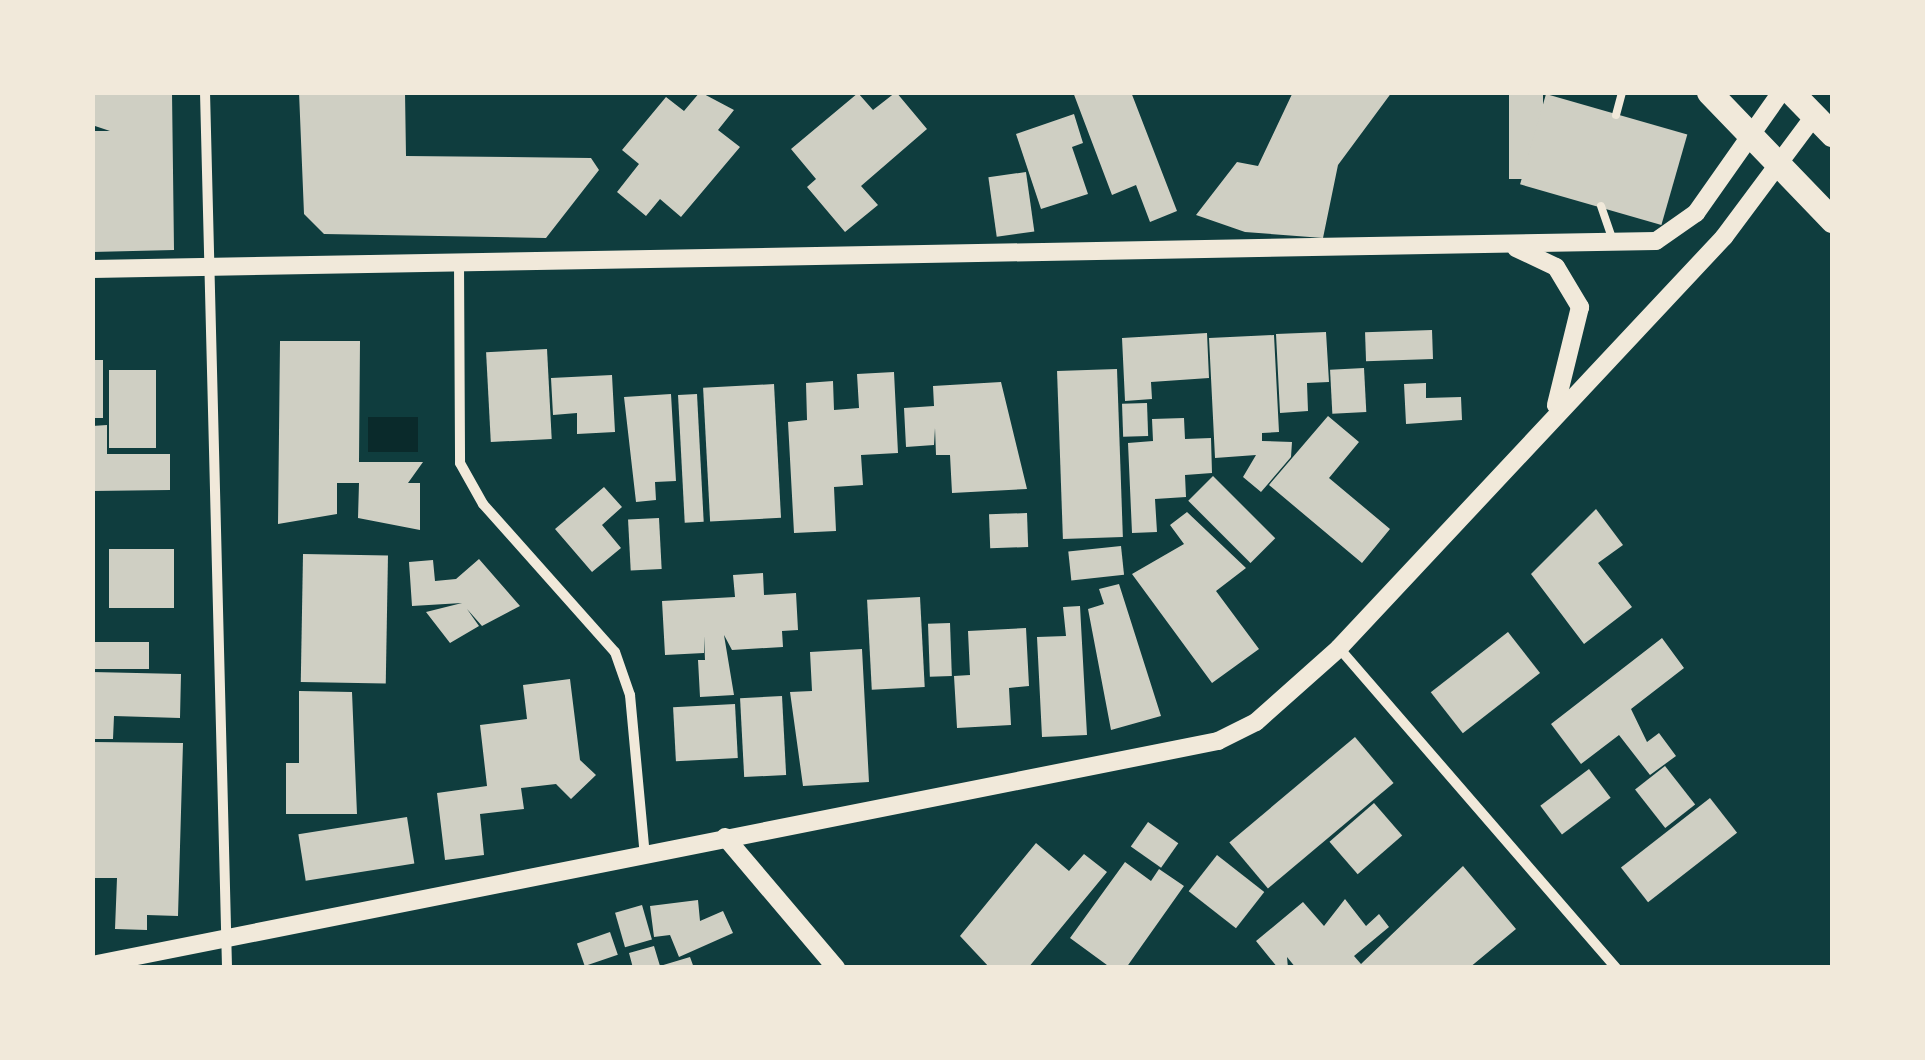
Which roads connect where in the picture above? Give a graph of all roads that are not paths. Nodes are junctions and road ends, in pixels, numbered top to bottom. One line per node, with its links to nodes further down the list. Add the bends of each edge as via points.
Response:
1 (205, 92): 15 (street)
2 (1622, 92): 6 (lane)
3 (1709, 92): 8 (main road)
4 (1781, 92): 8 (street)
5 (1791, 92): 7 (main road)
6 (1616, 115)
7 (1824, 124): 9 (street)
8 (1750, 134): 9 (main road); 12 (street, via 1686,224 1656,240)
9 (1779, 163): 11 (main road); 17 (street, via 1724,237)
10 (1600, 206): 12 (lane)
11 (1832, 220)
12 (1613, 241): 13 (street)
13 (1504, 243): 14 (street); 17 (street, via 1556,267 1580,307)
14 (459, 262): 15 (street); 20 (street, via 460,463 483,504 616,652 630,694)
15 (209, 266): 16 (street); 21 (street)
16 (92, 268)
17 (1554, 410): 18 (street)
18 (1340, 648): 19 (street, via 1256,722 1185,754); 25 (street)
19 (725, 837): 20 (street); 24 (street)
20 (645, 856): 21 (street)
21 (223, 940): 22 (street); 23 (street)
22 (92, 965)
23 (227, 968)
24 (836, 968)
25 (1616, 968)

